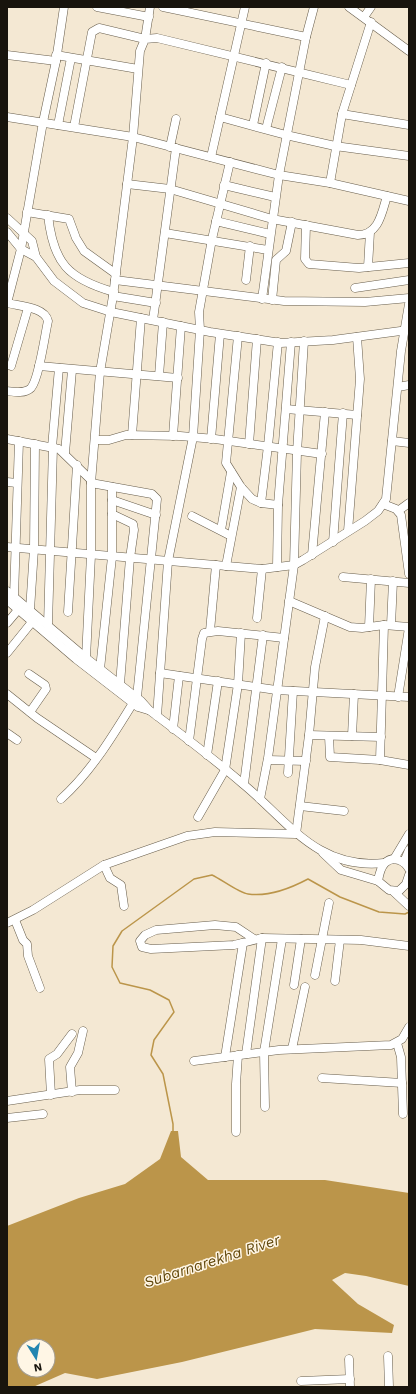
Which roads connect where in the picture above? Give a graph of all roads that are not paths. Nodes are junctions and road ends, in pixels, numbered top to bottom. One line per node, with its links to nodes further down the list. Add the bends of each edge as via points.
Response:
1 (64, 7): 17 (street)
2 (97, 7): 9 (street)
3 (150, 7): 9 (street)
4 (163, 7): 11 (street)
5 (245, 7): 11 (street)
6 (314, 7): 12 (street)
7 (350, 7): 10 (street)
8 (371, 7): 10 (street)
9 (148, 17): 13 (street)
10 (367, 20): 14 (street); 24 (street)
11 (242, 24): 12 (street); 16 (street)
12 (306, 37): 23 (street)
13 (146, 39): 16 (street, via 157,38); 19 (street, via 96,29 92,32); 22 (street, via 140,51)
14 (409, 51)
15 (7, 55): 17 (street)
16 (234, 56): 20 (street); 27 (street)
17 (56, 58): 18 (street); 29 (street)
18 (71, 58): 19 (street); 30 (street)
19 (86, 60): 22 (street); 33 (street)
20 (266, 63): 21 (street); 31 (street)
21 (282, 68): 23 (street); 34 (street)
22 (138, 69): 36 (street)
23 (300, 72): 24 (street); 35 (street)
24 (351, 85): 25 (street)
25 (342, 114): 32 (street); 37 (street)
26 (7, 117): 29 (street)
27 (220, 117): 31 (street); 40 (street)
28 (176, 119): 38 (street)
29 (43, 122): 30 (street); 51 (street)
30 (58, 125): 33 (street)
31 (253, 125): 34 (street)
32 (409, 125)
33 (74, 128): 36 (street)
34 (266, 129): 35 (street)
35 (286, 135): 37 (street); 42 (street)
36 (132, 137): 38 (street); 44 (street)
37 (335, 146): 39 (street); 43 (street)
38 (173, 148): 40 (street); 46 (street)
39 (409, 156)
40 (211, 157): 41 (street)
41 (230, 162): 42 (street); 45 (street)
42 (279, 174): 43 (street); 48 (street)
43 (330, 183): 47 (street)
44 (127, 184): 46 (street); 70 (street)
45 (224, 185): 48 (street); 50 (street)
46 (170, 189): 50 (street); 59 (street)
47 (387, 196): 49 (street); 60 (street, via 379,222)
48 (275, 197): 54 (street)
49 (409, 201)
50 (220, 203): 54 (street); 55 (street)
51 (27, 212): 52 (street); 61 (street)
52 (48, 215): 70 (street, via 69,219 82,248); 76 (street, via 53,245 65,266 75,277)
53 (7, 218): 61 (street)
54 (272, 219): 56 (street); 62 (street)
55 (216, 221): 62 (street); 63 (street)
56 (292, 222): 57 (street); 79 (street, via 286,251 276,260)
57 (306, 225): 60 (street, via 358,234); 69 (street, via 307,263)
58 (7, 232): 65 (street)
59 (165, 232): 63 (street); 73 (street)
60 (370, 232): 69 (street)
61 (24, 233): 65 (street); 67 (street, via 32,241)
62 (270, 234): 66 (street)
63 (212, 239): 64 (street); 75 (street)
64 (250, 246): 66 (street); 71 (street)
65 (21, 249): 67 (street); 80 (street)
66 (268, 250): 78 (street)
67 (36, 257): 84 (street, via 54,281 69,294 83,303)
68 (409, 263): 69 (street)
69 (368, 267)
70 (116, 277): 73 (street); 76 (street)
71 (246, 280)
72 (409, 280): 74 (street)
73 (158, 285): 75 (street); 81 (street)
74 (355, 288)
75 (204, 291): 78 (street); 89 (street, via 198,312)
76 (114, 294): 81 (street); 84 (street)
77 (409, 298): 79 (street, via 365,302)
78 (262, 299): 79 (street)
79 (272, 300)
80 (7, 303): 83 (street)
81 (156, 303): 86 (street)
82 (409, 304): 90 (street)
83 (28, 308): 98 (street); 99 (street, via 44,313 47,318)
84 (111, 312): 85 (street); 102 (street)
85 (141, 318): 86 (street); 103 (street)
86 (153, 320): 87 (street)
87 (163, 322): 88 (street); 104 (street)
88 (182, 326): 89 (street); 105 (street)
89 (200, 330): 91 (street); 116 (street)
90 (407, 331): 93 (street); 107 (street)
91 (220, 334): 92 (street); 118 (street)
92 (238, 336): 94 (street); 121 (street)
93 (357, 337): 95 (street); 113 (street, via 360,379)
94 (257, 339): 96 (street); 125 (street)
95 (304, 341): 97 (street); 110 (street)
96 (278, 342): 97 (street); 126 (street)
97 (291, 342): 109 (street)
98 (11, 366)
99 (39, 366): 100 (street); 108 (street, via 30,388 21,392)
100 (59, 368): 101 (street); 127 (street)
101 (72, 370): 102 (street); 130 (street)
102 (100, 372): 103 (street); 119 (street)
103 (137, 375): 104 (street); 114 (street)
104 (159, 376): 105 (street)
105 (178, 378): 115 (street)
106 (409, 385): 107 (street)
107 (398, 387): 122 (street)
108 (7, 390)
109 (286, 409): 110 (street); 128 (street)
110 (299, 411): 111 (street); 129 (street)
111 (325, 412): 112 (street); 131 (street)
112 (342, 413): 113 (street); 151 (street)
113 (357, 415): 149 (street)
114 (132, 435): 115 (street); 119 (street)
115 (173, 436): 116 (street)
116 (193, 437): 118 (street); 163 (street)
117 (7, 439): 120 (street)
118 (211, 439): 121 (street)
119 (95, 440): 135 (street)
120 (19, 441): 124 (street); 136 (street)
121 (227, 441): 125 (street); 133 (street, via 225,458)
122 (392, 441): 123 (street); 142 (street, via 388,491)
123 (409, 443)
124 (35, 444): 127 (street); 154 (street)
125 (249, 444): 126 (street)
126 (268, 446): 128 (street); 140 (street)
127 (52, 447): 130 (street); 155 (street)
128 (284, 448): 129 (street); 143 (street)
129 (297, 450): 131 (street); 165 (street)
130 (65, 453): 132 (street)
131 (322, 454): 158 (street)
132 (77, 465): 135 (street); 156 (street)
133 (231, 472): 138 (street); 148 (street)
134 (7, 482): 136 (street)
135 (91, 482): 137 (street); 157 (street)
136 (17, 483): 153 (street)
137 (112, 487): 139 (street); 146 (street, via 155,496)
138 (241, 487): 140 (street, via 252,499); 150 (street)
139 (112, 500): 145 (street); 146 (street)
140 (261, 503): 143 (street)
141 (409, 503): 144 (street)
142 (383, 504): 144 (street); 149 (street, via 365,521)
143 (278, 505): 167 (street)
144 (398, 511): 159 (street)
145 (112, 514): 160 (street); 161 (street, via 133,524)
146 (156, 515): 162 (street)
147 (192, 516): 148 (street)
148 (221, 530): 150 (street)
149 (348, 531): 151 (street)
150 (231, 536): 166 (street)
151 (333, 542): 158 (street)
152 (7, 547): 153 (street)
153 (16, 547): 154 (street); 174 (street)
154 (34, 549): 155 (street); 177 (street)
155 (50, 550): 156 (street); 184 (street)
156 (72, 553): 157 (street); 178 (street)
157 (91, 555): 160 (street); 192 (street)
158 (312, 555): 165 (street)
159 (408, 556): 169 (street)
160 (112, 557): 161 (street); 193 (street)
161 (130, 558): 162 (street); 199 (street)
162 (149, 559): 163 (street); 210 (street)
163 (168, 561): 164 (street); 194 (street)
164 (216, 565): 166 (street); 187 (street)
165 (294, 565): 167 (street); 175 (street)
166 (226, 566): 168 (street)
167 (278, 568): 168 (street)
168 (262, 569): 180 (street)
169 (409, 574)
170 (343, 577): 171 (street)
171 (372, 580): 172 (street); 185 (street)
172 (393, 581): 173 (street); 183 (street)
173 (409, 583)
174 (9, 596): 176 (street); 177 (street)
175 (289, 601): 179 (street); 190 (street)
176 (18, 610): 181 (street); 182 (street)
177 (30, 610): 184 (street)
178 (68, 612)
179 (325, 616): 185 (street, via 350,626); 204 (street)
180 (256, 618)
181 (32, 622): 191 (street); 210 (street, via 76,659)
182 (7, 623)
183 (388, 625): 185 (street); 186 (street); 207 (street)
184 (48, 626): 192 (street)
185 (369, 627)
186 (409, 627): 208 (street)
187 (210, 632): 188 (street); 197 (street, via 203,635)
188 (241, 633): 189 (street); 200 (street)
189 (263, 635): 190 (street); 201 (street)
190 (284, 638): 202 (street)
191 (7, 653)
192 (86, 658): 193 (street)
193 (100, 669): 199 (street)
194 (160, 673): 196 (street); 212 (street)
195 (29, 674): 211 (street, via 45,685 46,689)
196 (179, 676): 197 (street); 213 (street)
197 (198, 678): 198 (street); 220 (street)
198 (218, 681): 200 (street); 221 (street)
199 (120, 684): 210 (street)
200 (238, 684): 201 (street); 228 (street)
201 (256, 687): 202 (street); 230 (street)
202 (276, 690): 203 (street); 223 (street)
203 (293, 691): 204 (street); 225 (street)
204 (313, 692): 206 (street); 215 (street)
205 (7, 694): 211 (street)
206 (354, 694): 207 (street); 217 (street)
207 (381, 696): 208 (street); 218 (street)
208 (398, 697): 209 (street)
209 (409, 697)
210 (135, 700): 212 (street); 222 (street)
211 (30, 712): 222 (street)
212 (157, 716): 213 (street)
213 (173, 729): 220 (street)
214 (7, 734): 219 (street)
215 (309, 735): 216 (street); 226 (street)
216 (329, 736): 217 (street); 224 (street, via 330,757)
217 (352, 736): 218 (street)
218 (381, 737): 224 (street)
219 (17, 740)
220 (189, 742): 221 (street)
221 (207, 756): 228 (street)
222 (96, 758): 231 (street, via 76,785)
223 (268, 760): 225 (street); 232 (street)
224 (380, 760): 227 (street)
225 (289, 761): 226 (street); 229 (street)
226 (306, 761): 233 (street)
227 (409, 765)
228 (226, 770): 230 (street); 235 (street)
229 (288, 773)
230 (244, 784): 232 (street)
231 (61, 799)
232 (260, 799): 236 (street)
233 (300, 806): 234 (street); 236 (street)
234 (344, 811)
235 (198, 817)
236 (296, 834): 238 (street); 242 (street, via 202,833)
237 (409, 834): 240 (street)
238 (320, 850): 241 (street, via 354,863); 245 (street, via 342,870)
239 (409, 850): 243 (street)
240 (394, 859): 241 (street); 243 (street)
241 (384, 863): 245 (street)
242 (104, 865): 249 (street, via 110,878 121,885); 250 (street)
243 (408, 866)
244 (409, 875): 246 (street)
245 (378, 881): 246 (street, via 389,890)
246 (402, 891): 248 (street)
247 (329, 903): 254 (street)
248 (408, 905)
249 (124, 906)
250 (11, 922): 262 (street, via 27,944 29,960)
251 (258, 938): 252 (street); 256 (street); 256 (street, via 236,927 215,925 156,930 145,935 140,941 142,947 151,949); 269 (street)
252 (282, 939): 253 (street); 268 (street)
253 (301, 939): 254 (street); 260 (street)
254 (321, 939): 255 (street); 258 (street)
255 (340, 940): 257 (street, via 388,942); 259 (street)
256 (243, 943): 270 (street)
257 (409, 946)
258 (315, 975)
259 (335, 981)
260 (294, 985)
261 (305, 987): 267 (street)
262 (40, 988)
263 (409, 1027): 266 (street)
264 (83, 1031): 276 (street, via 78,1053 70,1067)
265 (72, 1034): 277 (street, via 57,1054 49,1059)
266 (398, 1043): 267 (street); 272 (street)
267 (292, 1050): 268 (street)
268 (264, 1052): 269 (street); 280 (street)
269 (242, 1055): 270 (street); 284 (street)
270 (226, 1057): 271 (street)
271 (194, 1061)
272 (405, 1067): 274 (street)
273 (322, 1078): 274 (street)
274 (402, 1083): 279 (street)
275 (115, 1090): 276 (street)
276 (72, 1092): 277 (street)
277 (51, 1095): 278 (street)
278 (7, 1101)
279 (406, 1104): 282 (street)
280 (265, 1107)
281 (42, 1114): 283 (street)
282 (403, 1114)
283 (7, 1118)
284 (236, 1132)
285 (388, 1356): 289 (street)
286 (349, 1359): 288 (street)
287 (300, 1381): 288 (street)
288 (350, 1383)
289 (389, 1387)

